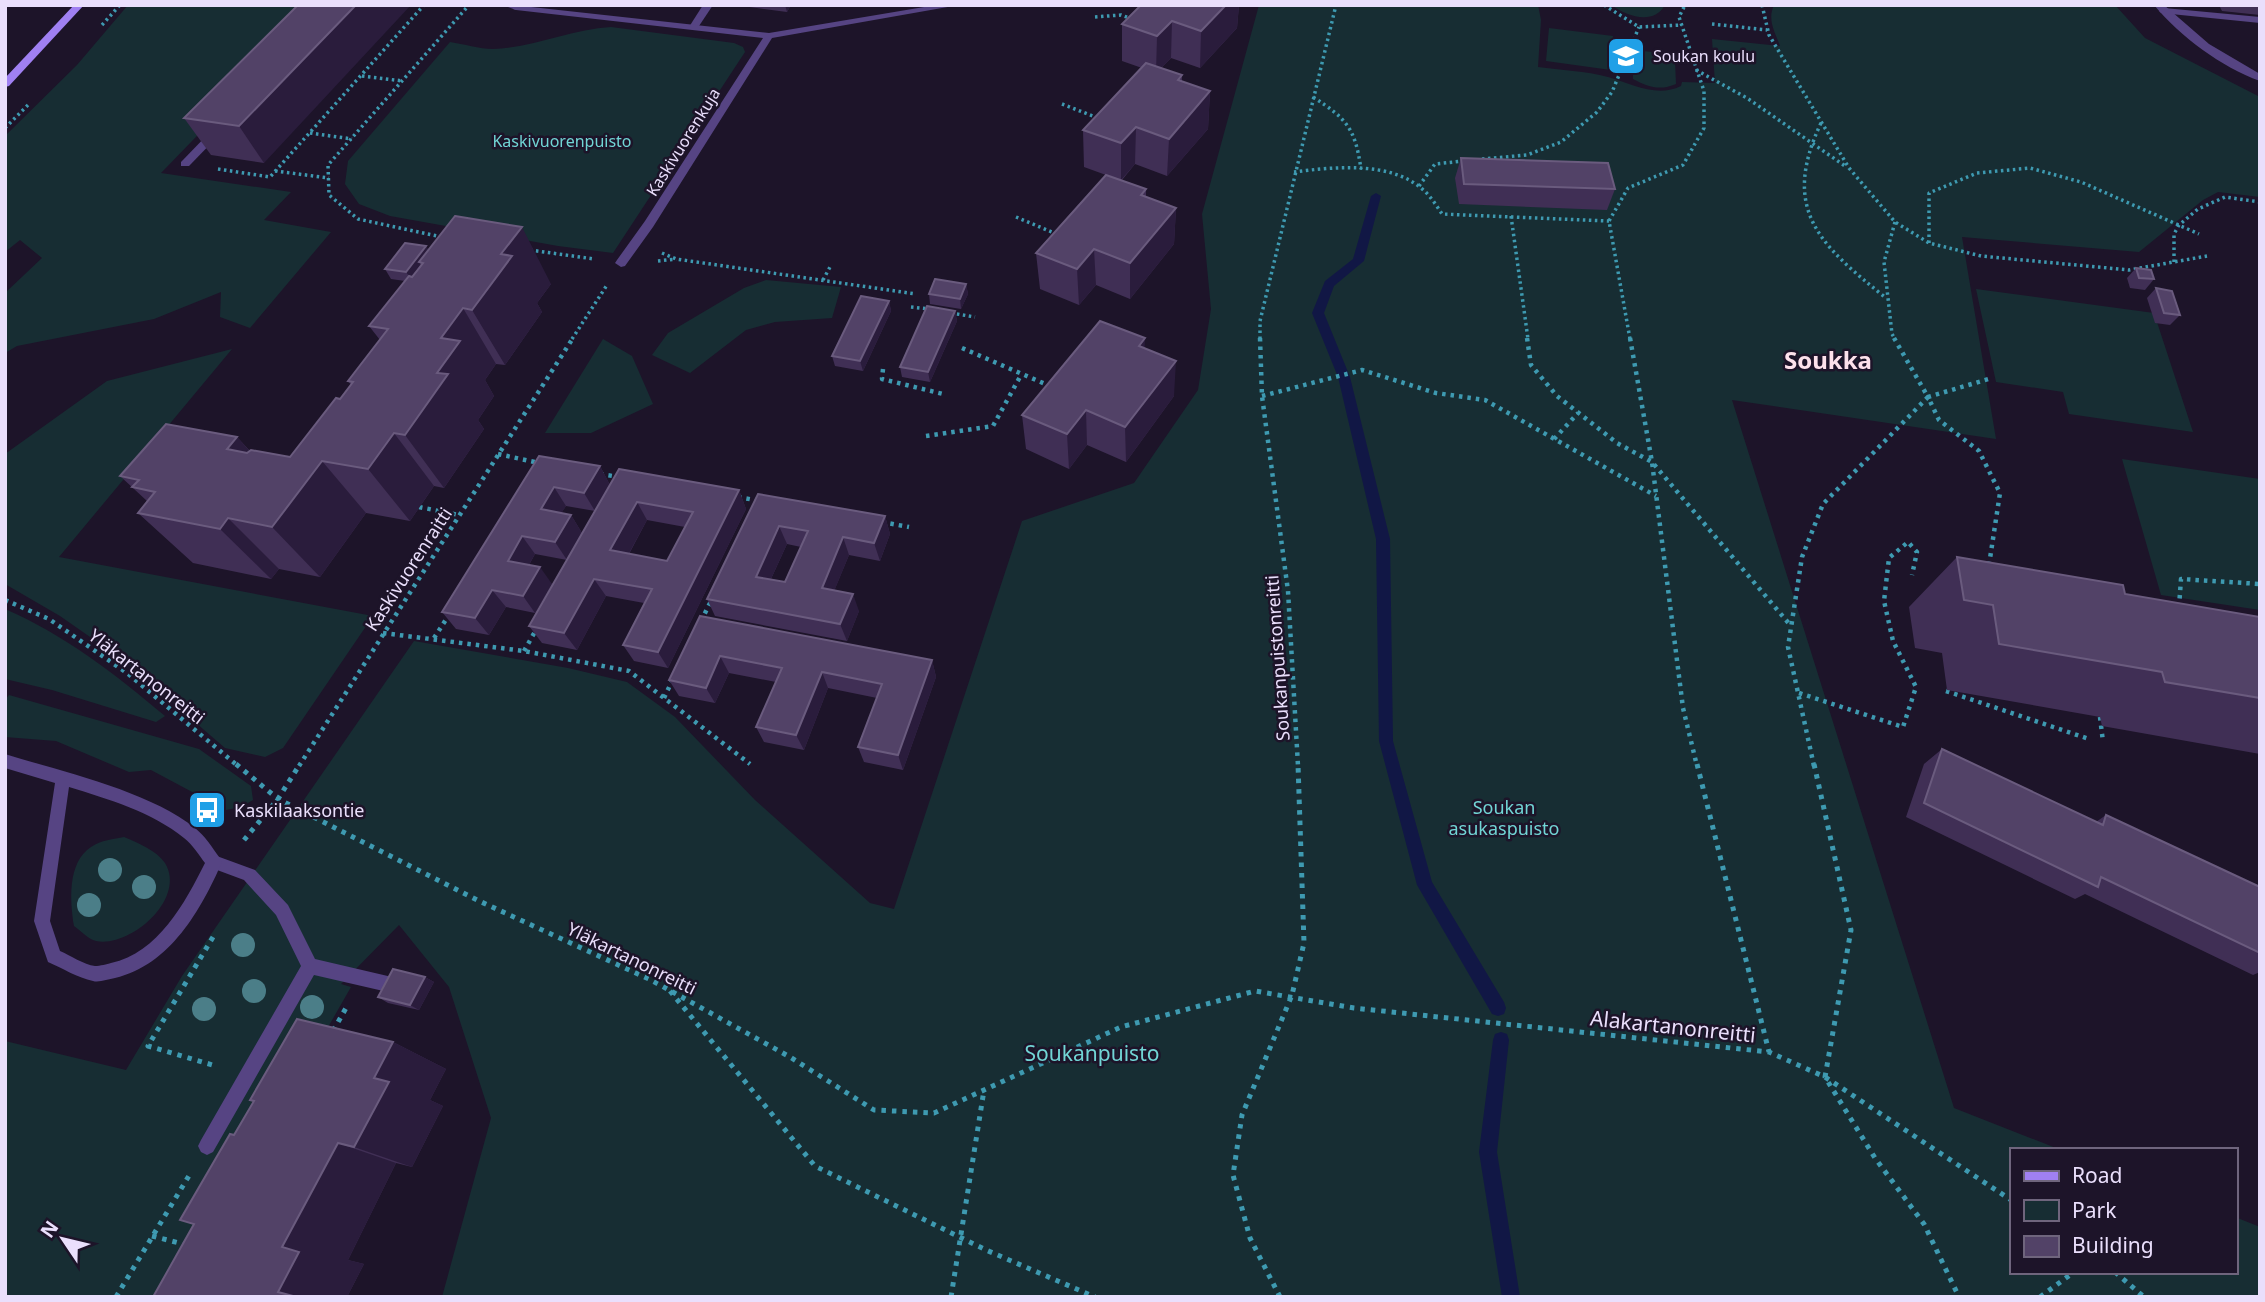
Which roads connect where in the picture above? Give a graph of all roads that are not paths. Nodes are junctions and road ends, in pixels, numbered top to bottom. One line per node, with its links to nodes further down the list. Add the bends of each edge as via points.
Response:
1 (79, 5): 12 (street)
2 (708, 5): 9 (street)
3 (954, 5): 10 (street)
4 (2206, 5): 7 (street)
5 (512, 6): 9 (street)
6 (2161, 8): 7 (street); 11 (street, via 2180,28)
7 (2211, 15): 8 (street)
8 (2260, 20)
9 (694, 27): 10 (street)
10 (769, 36): 15 (street, Kaskivuorenkuja)
11 (2260, 78)
12 (5, 83)
13 (223, 125): 14 (street)
14 (185, 164)
15 (621, 263)
16 (5, 761): 17 (street)
17 (63, 780): 18 (street, via 156,812 191,834); 18 (street, via 42,922 54,956 95,974 132,964 170,933 192,905)
18 (214, 862): 19 (street, via 249,875 282,910)
19 (310, 966): 20 (street); 21 (street)
20 (392, 985)
21 (207, 1146)

